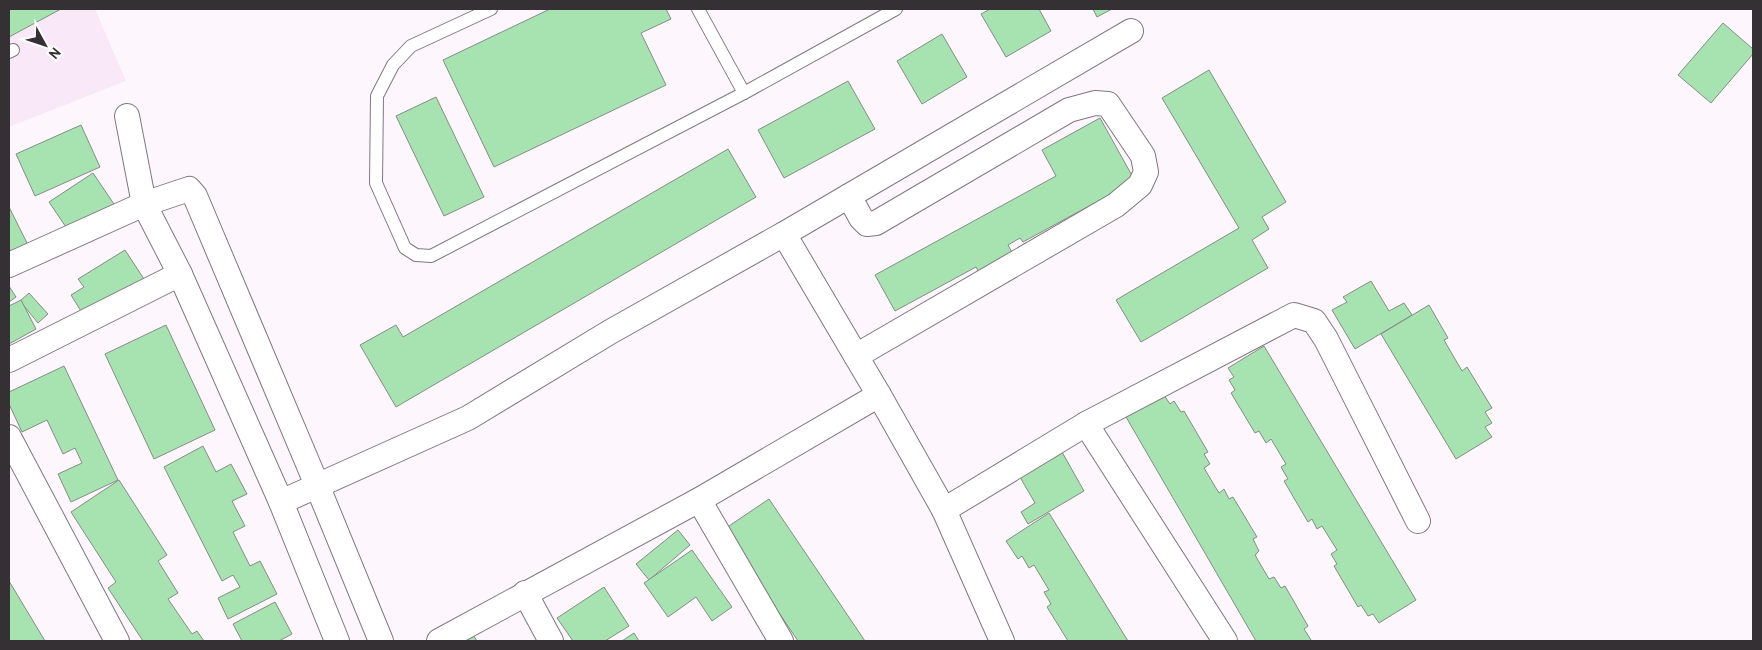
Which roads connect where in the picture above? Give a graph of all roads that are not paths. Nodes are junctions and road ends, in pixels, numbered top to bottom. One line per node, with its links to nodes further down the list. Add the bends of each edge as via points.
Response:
1 (491, 9): 5 (lane, via 411,46 393,65 377,96 376,183 405,248 416,255 431,256)
2 (698, 9): 5 (lane)
3 (896, 9): 5 (lane)
4 (1131, 31): 7 (street)
5 (744, 94)
6 (127, 116): 8 (street)
7 (849, 196): 9 (street); 12 (street, via 867,224 876,223 1069,110 1095,103 1108,104 1143,156 1146,172 1140,185 1116,205)
8 (144, 204): 10 (street); 11 (street); 17 (street, via 189,189 195,196)
9 (784, 234): 12 (street); 17 (street, via 610,332 468,418)
10 (9, 265)
11 (180, 274): 13 (street); 19 (street)
12 (856, 356): 14 (street)
13 (9, 360)
14 (879, 395): 18 (street); 20 (street)
15 (1086, 424): 20 (street); 21 (street, via 1294,315 1314,321 1326,339); 30 (street)
16 (9, 437): 23 (street)
17 (317, 485): 19 (street); 25 (street)
18 (699, 500): 22 (street); 28 (street)
19 (281, 502): 24 (street)
20 (944, 510): 29 (street)
21 (1418, 521)
22 (525, 593): 26 (street); 27 (street)
23 (117, 641)
24 (337, 641)
25 (381, 641)
26 (439, 641)
27 (551, 641)
28 (781, 641)
29 (1002, 641)
30 (1225, 641)

